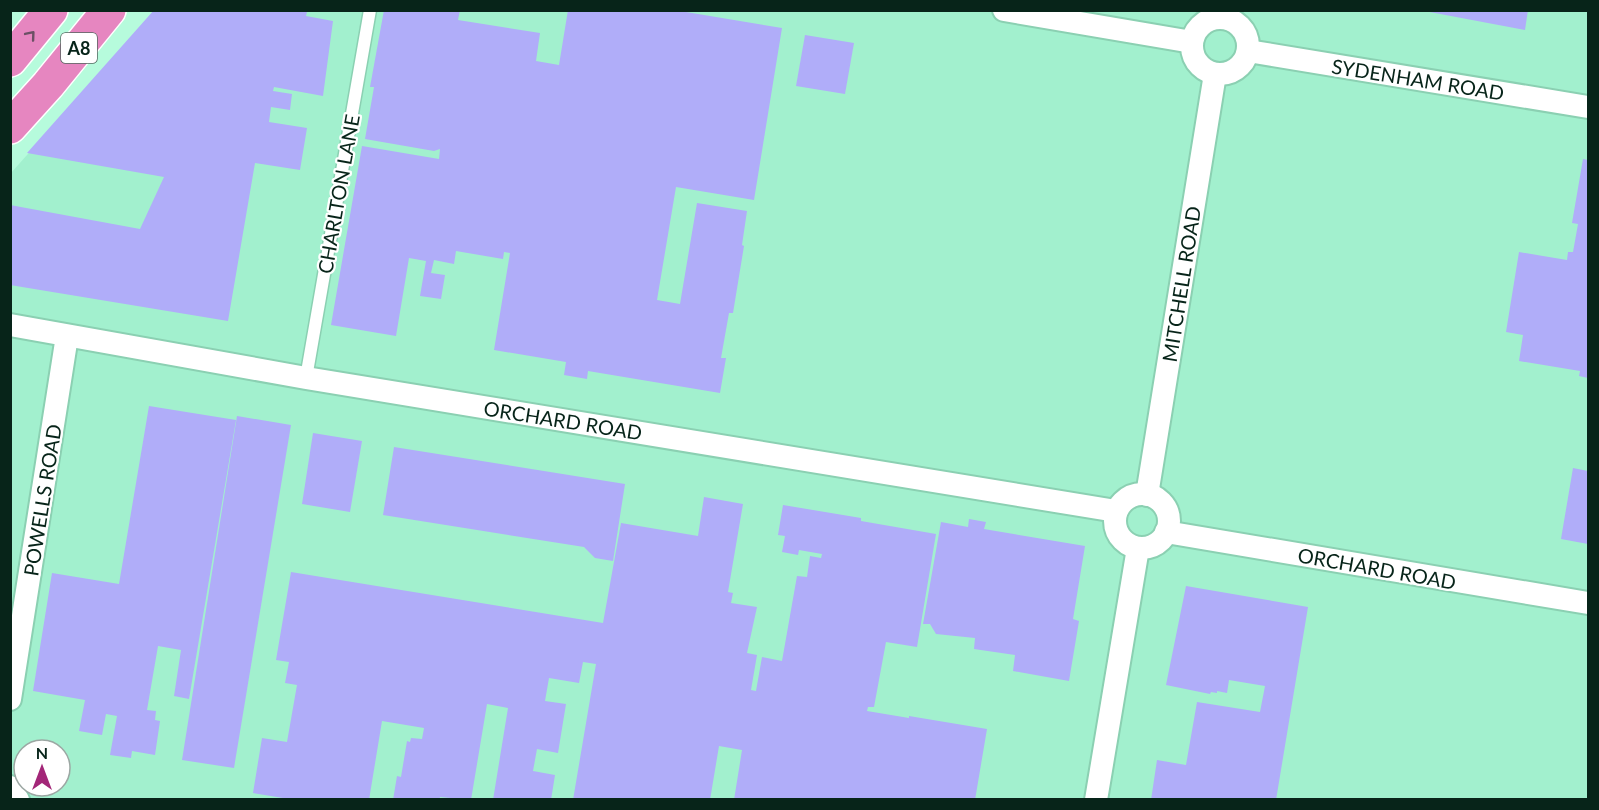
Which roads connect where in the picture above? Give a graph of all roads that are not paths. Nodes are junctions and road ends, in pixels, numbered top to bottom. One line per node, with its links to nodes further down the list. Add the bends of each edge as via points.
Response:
1 (51, 10): 8 (highway, A8, one-way to 1)
2 (109, 10): 11 (highway, A8)
3 (370, 10): 14 (lane, CHARLTON LANE)
4 (1004, 10): 6 (street)
5 (1226, 14): 6 (street, via 1198,28); 7 (street, via 1245,32)
6 (1192, 42): 9 (street, via 1197,63)
7 (1248, 51): 9 (street, via 1238,69); 10 (street, SYDENHAM ROAD)
8 (10, 60)
9 (1215, 74): 15 (street, MITCHELL ROAD)
10 (1588, 107)
11 (10, 127)
12 (10, 325): 13 (street, ORCHARD ROAD)
13 (67, 336): 14 (street, ORCHARD ROAD); 20 (street, POWELLS ROAD)
14 (306, 378): 16 (street, ORCHARD ROAD)
15 (1147, 495): 16 (street, via 1128,497); 17 (street, via 1166,509)
16 (1116, 511): 18 (street, via 1118,535)
17 (1166, 532): 18 (street, via 1155,545); 19 (street, ORCHARD ROAD)
18 (1138, 548): 23 (street)
19 (1588, 603)
20 (10, 699)
21 (10, 787): 22 (street)
22 (18, 800)
23 (1096, 800)

